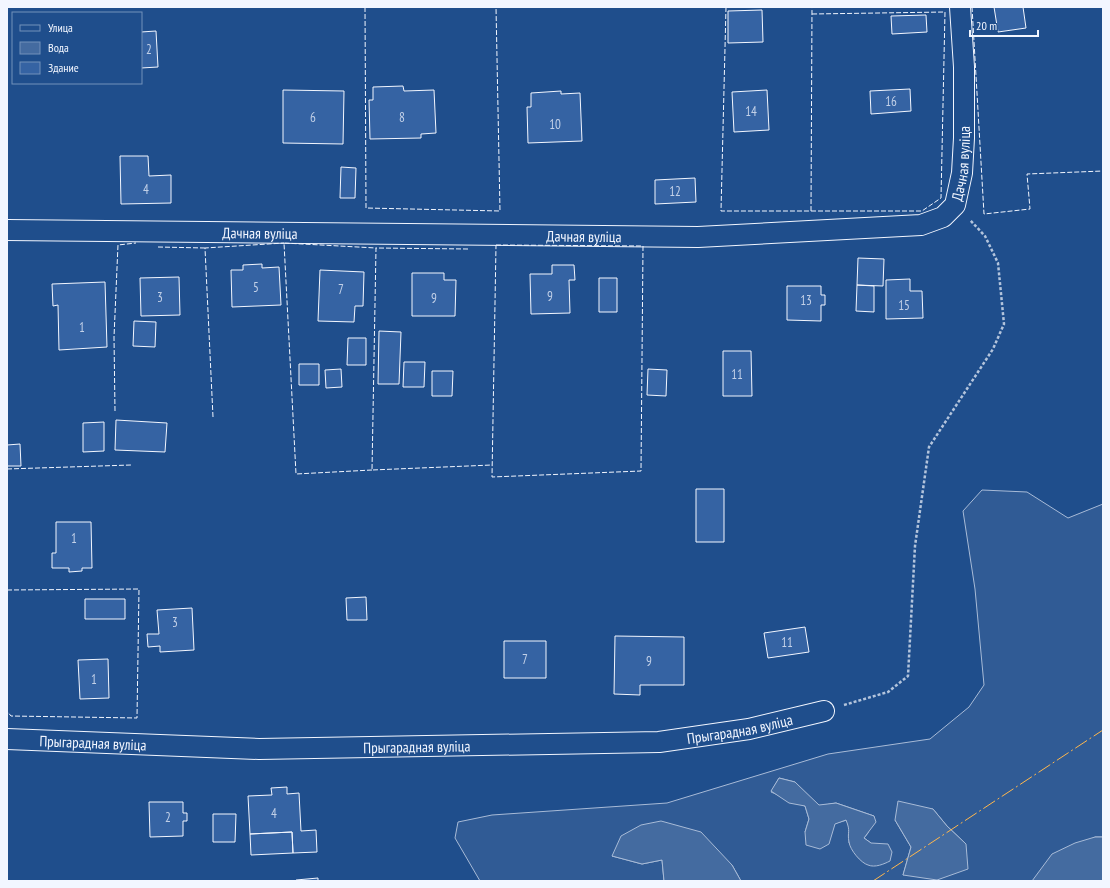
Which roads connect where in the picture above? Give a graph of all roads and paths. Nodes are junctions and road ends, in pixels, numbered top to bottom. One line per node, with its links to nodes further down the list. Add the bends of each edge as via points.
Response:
1 (960, 7): 2 (street, Дачная вуліца, via 964,67 964,138 962,173)
2 (955, 205): 3 (street, Дачная вуліца, via 943,217 921,225 698,238); 4 (path, via 985,236 998,263 1004,324 993,349 929,447 914,546 908,676 888,692)
3 (7, 230)
4 (824, 710): 5 (street, Прыгарадная вуліца, via 749,729 659,742 259,748)
5 (7, 739)

